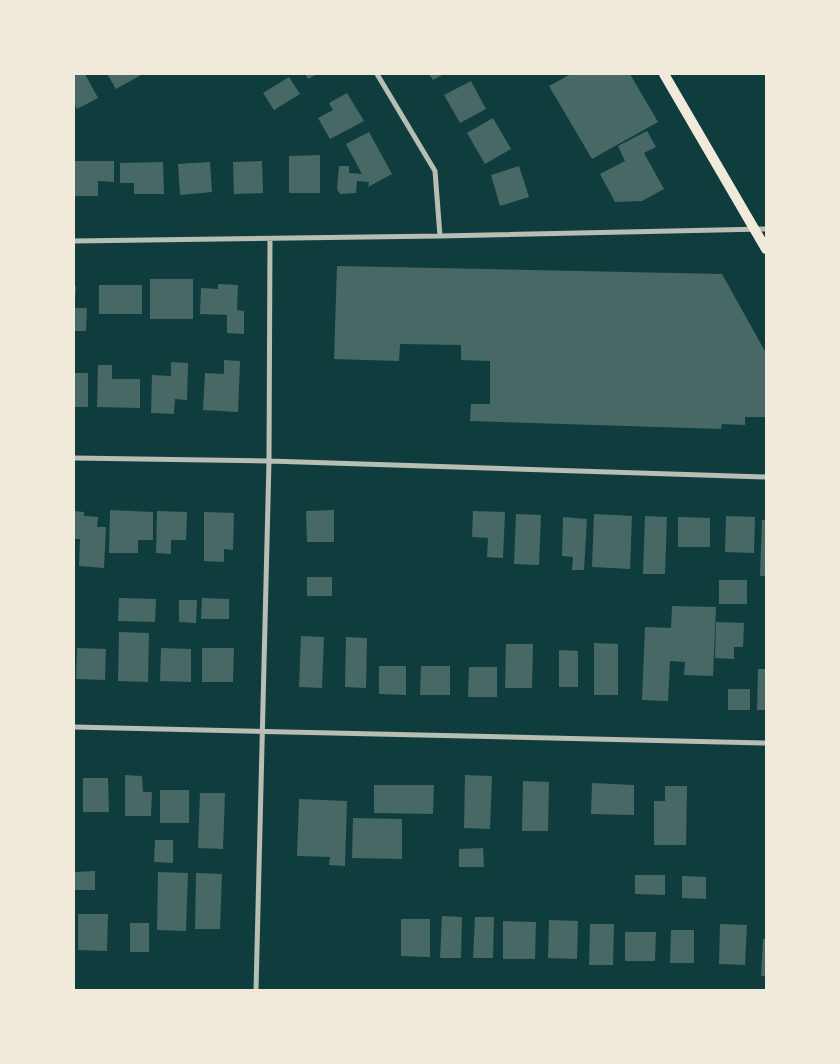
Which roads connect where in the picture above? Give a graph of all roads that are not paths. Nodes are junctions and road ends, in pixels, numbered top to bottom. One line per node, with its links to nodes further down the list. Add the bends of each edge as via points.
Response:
1 (377, 74): 5 (street, via 435,171)
2 (664, 74): 3 (main road)
3 (755, 229): 4 (street); 5 (street); 8 (main road)
4 (766, 229)
5 (440, 236): 6 (street)
6 (270, 239): 7 (street); 10 (street)
7 (74, 241)
8 (766, 249)
9 (74, 458): 10 (street)
10 (269, 461): 11 (street); 13 (street)
11 (766, 477)
12 (74, 727): 13 (street)
13 (262, 730): 14 (street); 15 (street)
14 (766, 743)
15 (256, 990)

